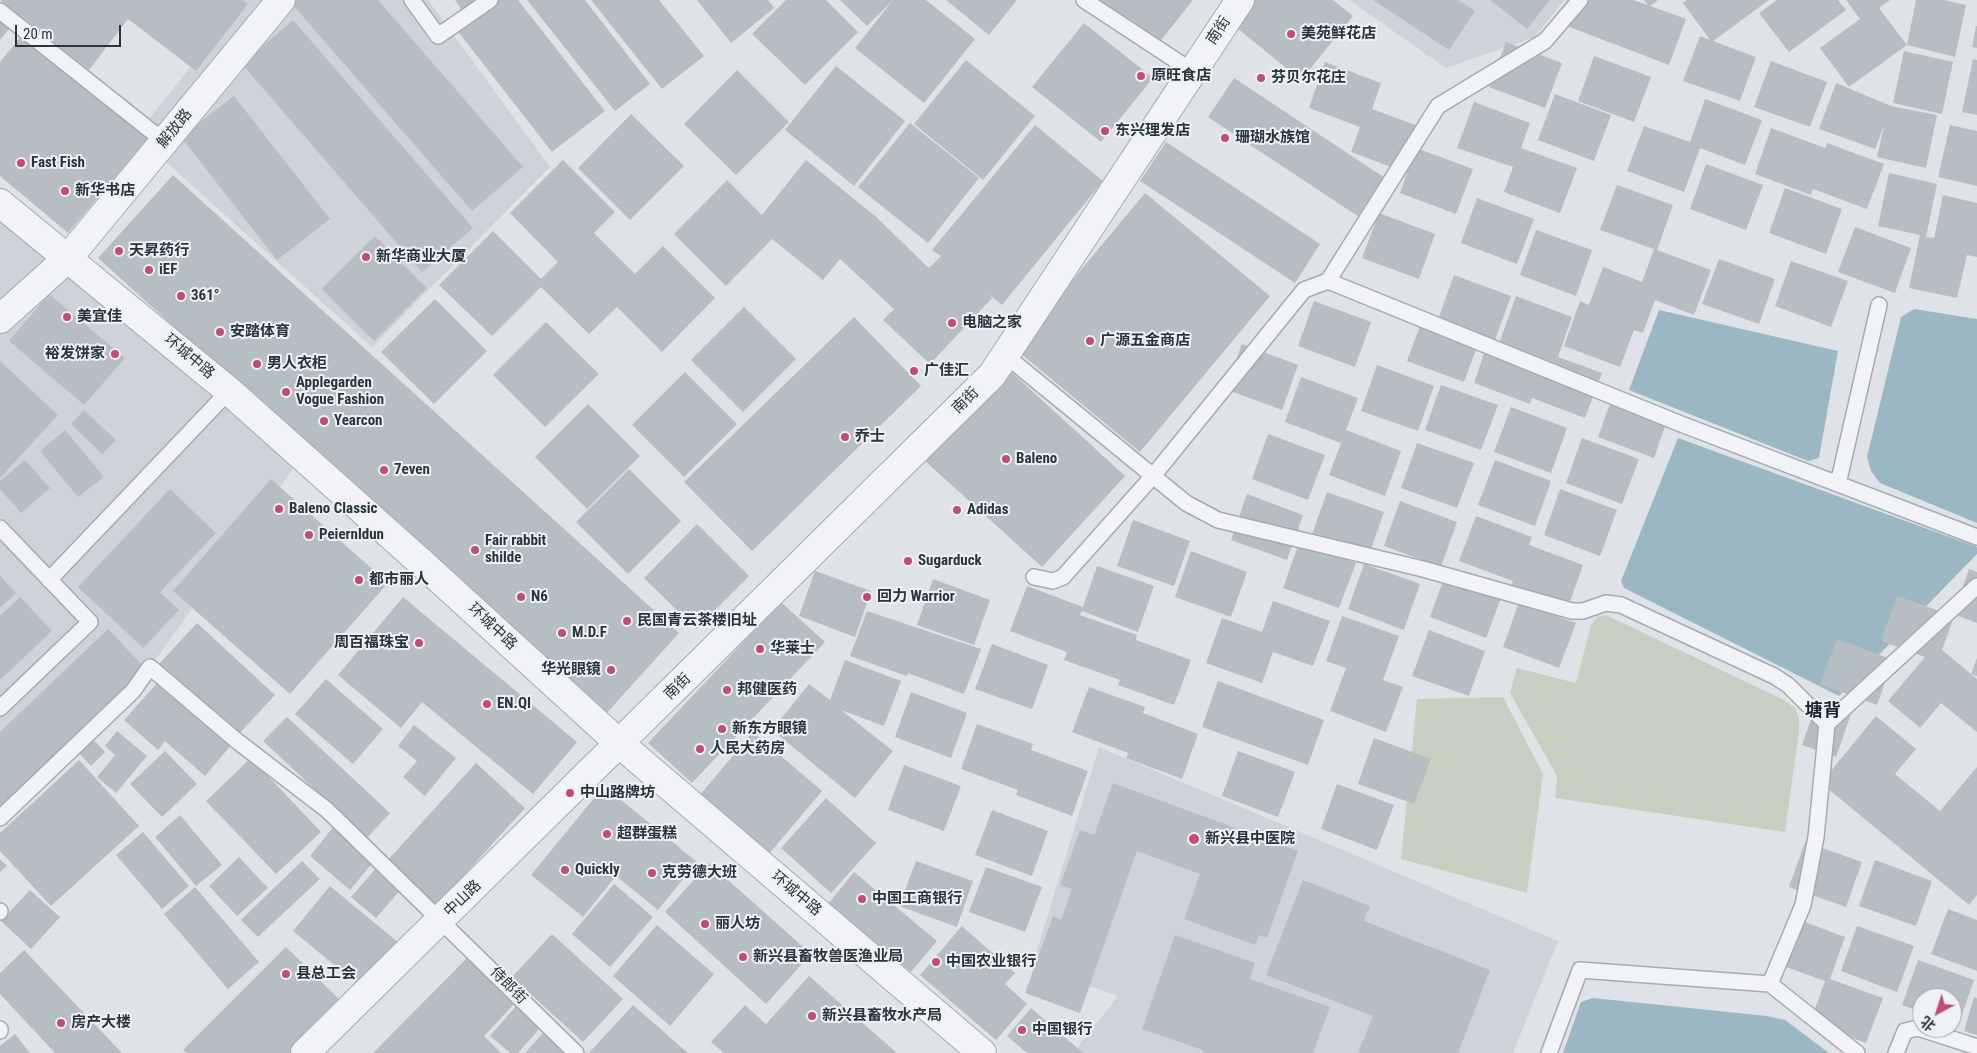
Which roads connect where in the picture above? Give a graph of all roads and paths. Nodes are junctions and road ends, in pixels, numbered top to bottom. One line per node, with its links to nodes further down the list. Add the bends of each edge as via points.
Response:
1 (282, 0): 9 (street, 解放路)
2 (412, 0): 3 (lane, via 438,36)
3 (490, 0)
4 (1084, 0): 8 (lane)
5 (1240, 0): 8 (street, 南街)
6 (1580, 0): 12 (lane, via 1545,41 1438,106)
7 (0, 11): 9 (lane)
8 (1192, 71): 15 (street, 南街)
9 (165, 142): 11 (street, 解放路)
10 (0, 203): 11 (street, 环城中路)
11 (68, 258): 14 (street, 解放路); 16 (street, 环城中路)
12 (1328, 281): 17 (lane, via 1304,290); 18 (lane)
13 (1879, 305): 18 (lane)
14 (0, 319)
15 (1005, 355): 17 (lane); 26 (street, 南街, via 992,375)
16 (229, 391): 22 (lane); 26 (street, 环城中路)
17 (1153, 476): 21 (lane, via 1063,577 1053,581); 25 (lane, via 1186,503 1218,520 1572,610 1584,611 1606,603 1621,605 1774,676 1788,685)
18 (1838, 484): 20 (lane)
19 (0, 528): 22 (lane)
20 (1977, 536)
21 (1034, 577)
22 (49, 580): 24 (lane, via 90,622)
23 (1977, 586): 25 (lane)
24 (0, 708)
25 (1827, 724): 29 (lane, via 1816,837 1802,905)
26 (620, 744): 28 (street, 中山路); 33 (street, 环城中路)
27 (0, 818): 28 (lane, 侍郎街, via 133,691 150,667 237,741 327,810)
28 (441, 920): 31 (street, 中山路); 32 (lane, 侍郎街)
29 (1770, 984): 34 (lane, via 1580,970); 35 (lane)
30 (1977, 1047): 36 (lane, via 1918,1028 1905,1031)
31 (305, 1053)
32 (576, 1053)
33 (982, 1053)
34 (1549, 1053)
35 (1857, 1053)
36 (1896, 1053)

